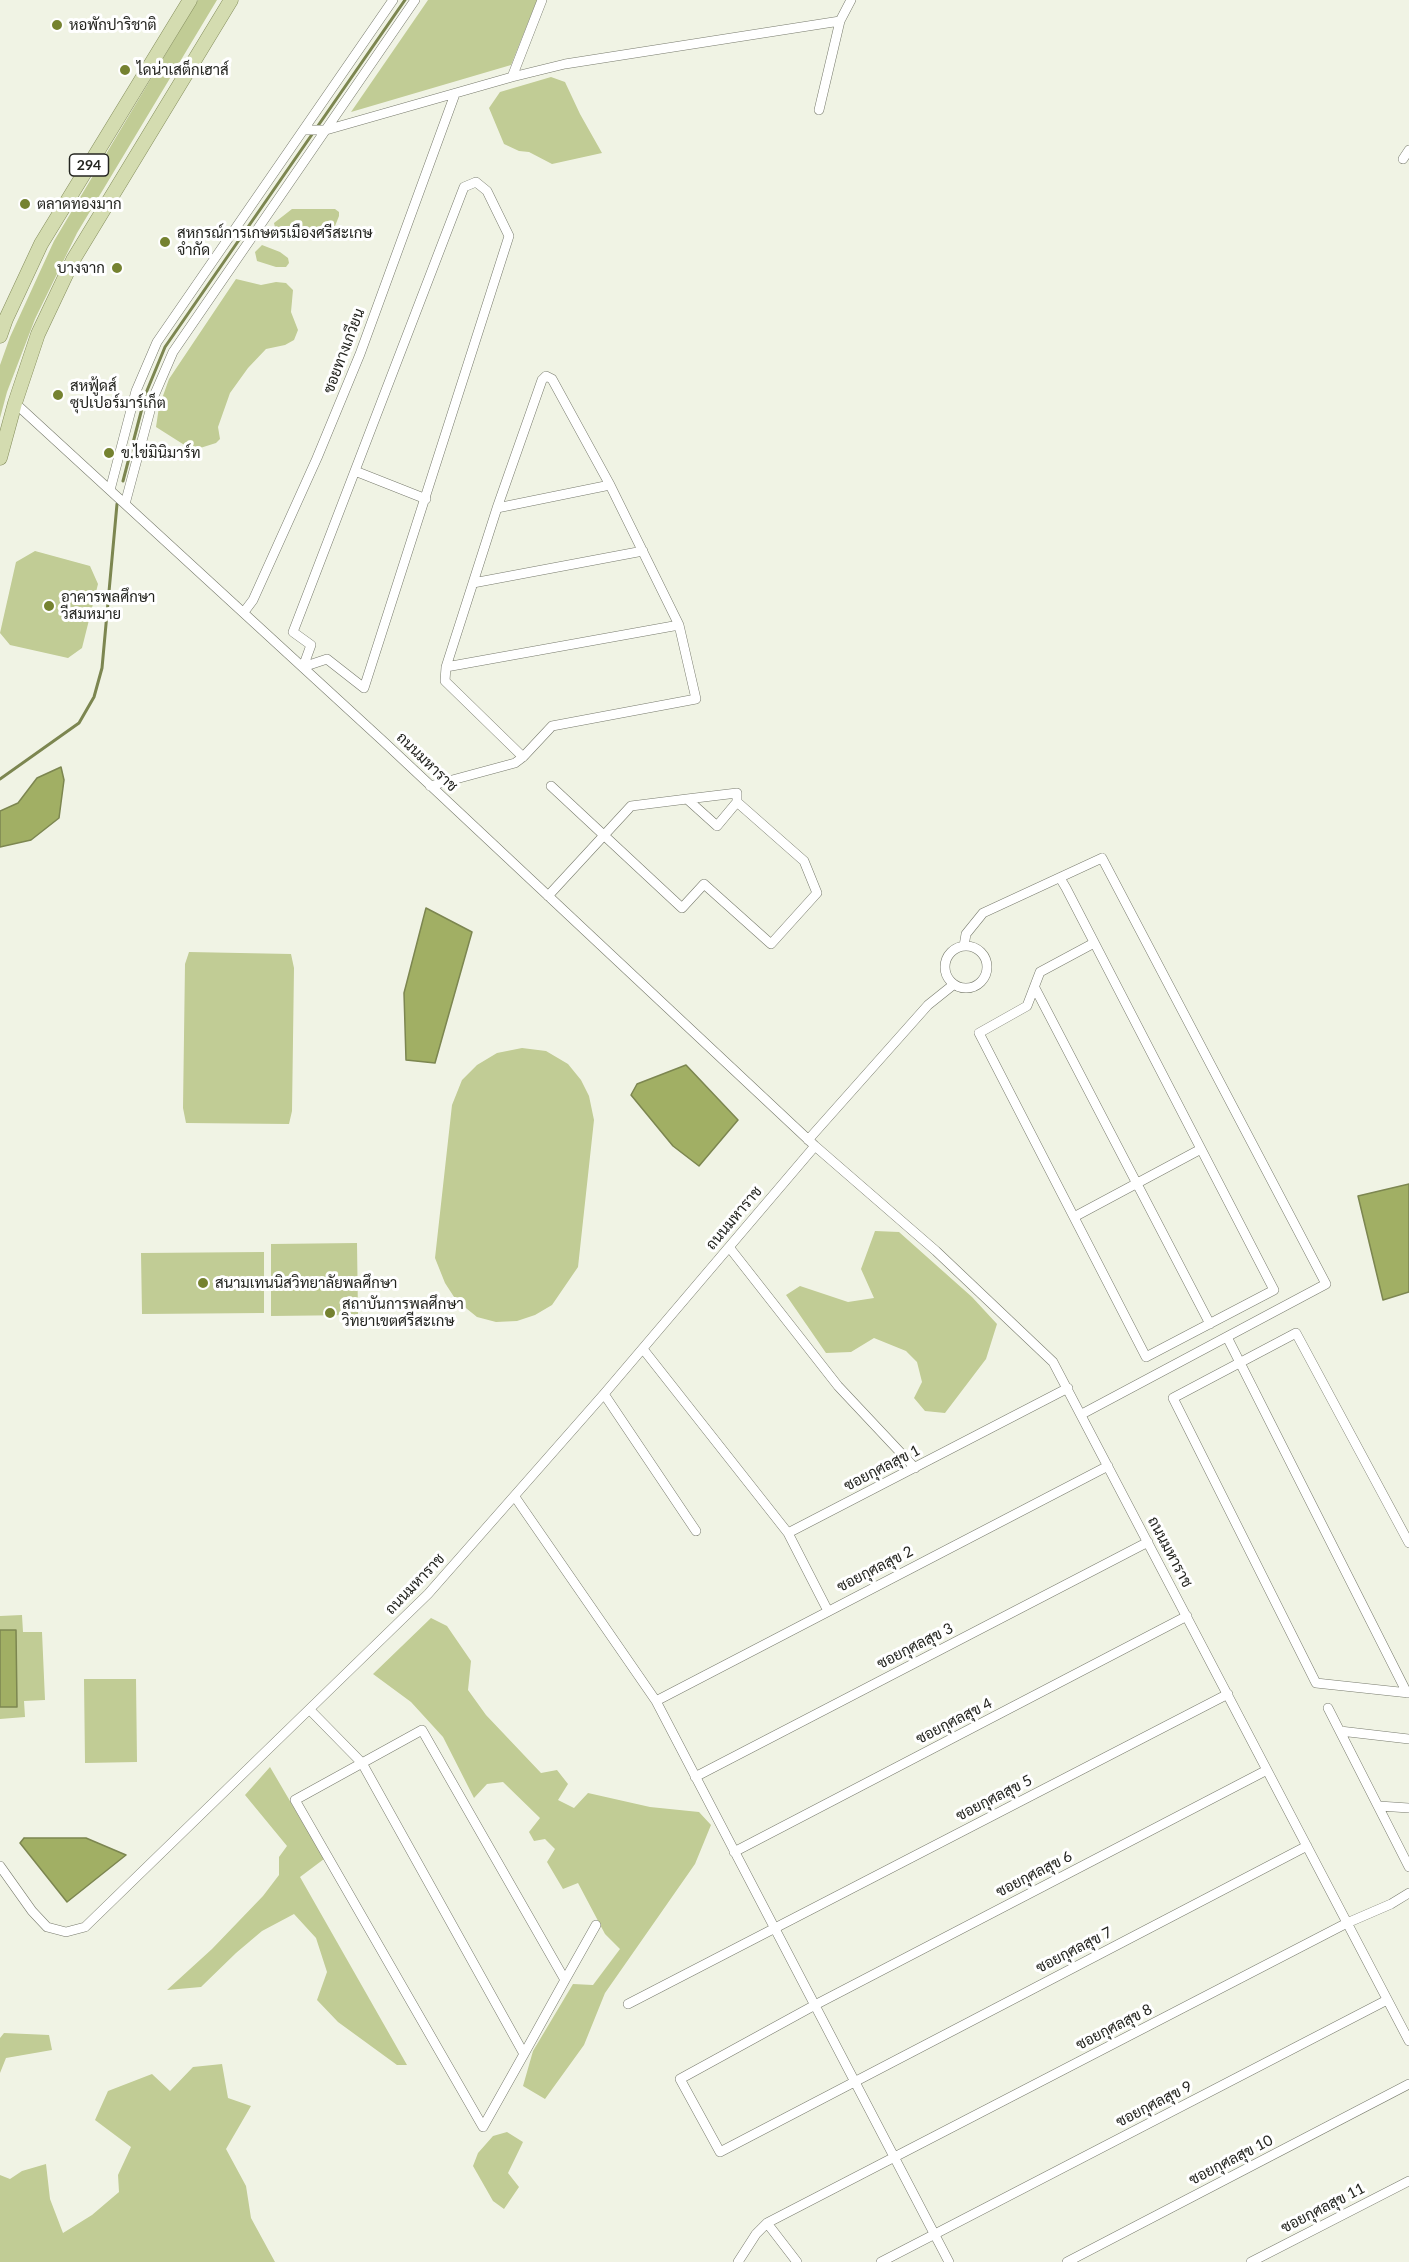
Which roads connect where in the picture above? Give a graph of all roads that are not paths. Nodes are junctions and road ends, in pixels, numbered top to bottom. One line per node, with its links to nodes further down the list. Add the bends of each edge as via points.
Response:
1 (190, 0): 15 (main road, 294, via 41,244)
2 (231, 0): 16 (main road, 294, via 74,260 38,334)
3 (393, 0): 11 (street)
4 (416, 0): 12 (street)
5 (542, 0): 8 (street)
6 (850, 0): 7 (street)
7 (840, 21): 8 (street, via 565,64); 10 (street)
8 (512, 77): 9 (street)
9 (455, 94): 12 (street); 26 (street, ซอยทางเกวียน, via 360,354 263,578)
10 (819, 110)
11 (304, 130): 12 (street); 20 (street, via 157,342 136,390)
12 (326, 130): 22 (street, via 173,352 154,396)
13 (1409, 150): 14 (street)
14 (1403, 159)
15 (0, 336)
16 (15, 403): 17 (main road, 294); 20 (street, ถนนมหาราช)
17 (0, 458)
18 (355, 471): 21 (street); 21 (street, via 464,187 476,182 487,191 509,236); 28 (street, via 293,632 311,645)
19 (609, 485): 23 (street); 23 (street, via 552,379 546,376); 24 (street)
20 (110, 490): 22 (street, ถนนมหาราช)
21 (426, 500): 28 (street, via 364,688 327,659)
22 (125, 504): 26 (street, ถนนมหาราช)
23 (497, 508): 25 (street)
24 (643, 551): 25 (street); 27 (street)
25 (473, 583): 29 (street)
26 (244, 612): 28 (street, ถนนมหาราช)
27 (679, 625): 29 (street); 30 (street, via 696,699 552,726)
28 (303, 667): 31 (street, ถนนมหาราช)
29 (446, 667): 30 (street, via 445,681)
30 (523, 757): 31 (street, via 515,763)
31 (430, 786): 37 (street, ถนนมหาราช)
32 (551, 786): 35 (street)
33 (687, 799): 34 (street, via 737,793); 34 (street, via 717,826); 35 (street, via 632,806)
34 (738, 802): 35 (street, via 804,861 817,894 771,944 704,884 682,908)
35 (604, 835): 37 (street)
36 (1060, 878): 38 (street); 39 (street, via 983,913 966,934); 48 (street, via 1102,858 1326,1284)
37 (548, 896): 42 (street, ถนนมหาราช)
38 (1094, 943): 41 (street, via 1040,972); 43 (street)
39 (964, 946): 40 (street, via 949,954 945,962 947,979); 40 (street, via 982,954 987,963 986,973 973,988)
40 (953, 985): 42 (street, via 928,1005)
41 (1035, 988): 44 (street); 45 (street, via 1027,1006 979,1033)
42 (812, 1143): 46 (street, ถนนมหาราช); 51 (street, ถนนมหาราช, via 936,1251 1053,1362)
43 (1201, 1149): 44 (street); 47 (street, via 1274,1290)
44 (1137, 1183): 45 (street); 47 (street)
45 (1074, 1217): 47 (street, via 1146,1357)
46 (729, 1247): 49 (street, ถนนมหาราช); 55 (street, via 838,1386)
47 (1210, 1324)
48 (1227, 1337): 50 (street); 53 (street)
49 (644, 1349): 52 (street, ถนนมหาราช); 58 (street)
50 (1240, 1363): 60 (street, via 1296,1333); 63 (street); 63 (street, via 1173,1398 1316,1683)
51 (1068, 1388): 53 (street, ถนนมหาราช); 55 (street, ซอยกุศลสุข 1)
52 (604, 1394): 56 (street, ถนนมหาราช); 57 (street)
53 (1082, 1414): 54 (street, ถนนมหาราช)
54 (1108, 1466): 59 (street, ถนนมหาราช); 61 (street, ซอยกุศลสุข 2)
55 (915, 1468): 58 (street, ซอยกุศลสุข 1)
56 (515, 1497): 65 (street); 67 (street, ถนนมหาราช, via 428,1594)
57 (696, 1531)
58 (788, 1533): 61 (street)
59 (1148, 1542): 62 (street, ถนนมหาราช); 72 (street, ซอยกุศลสุข 3)
60 (1409, 1543)
61 (828, 1611): 65 (street, ซอยกุศลสุข 2)
62 (1187, 1617): 64 (street, ถนนมหาราช); 76 (street, ซอยกุศลสุข 4)
63 (1408, 1693)
64 (1228, 1694): 71 (street, ถนนมหาราช); 82 (street, ซอยกุศลสุข 5)
65 (656, 1701): 72 (street)
66 (1328, 1708): 68 (street)
67 (310, 1710): 70 (street); 77 (street, ถนนมหาราช, via 85,1927 66,1932 47,1927)
68 (1340, 1731): 69 (street); 73 (street)
69 (1409, 1739)
70 (362, 1763): 83 (street, via 422,1730); 88 (street); 88 (street, via 296,1800 483,2127)
71 (1267, 1770): 75 (street, ถนนมหาราช); 86 (street, ซอยกุศลสุข 6)
72 (695, 1777): 76 (street)
73 (1379, 1806): 74 (street); 78 (street)
74 (1409, 1808)
75 (1307, 1846): 80 (street, ถนนมหาราช); 89 (street, ซอยกุศลสุข 7)
76 (734, 1852): 82 (street)
77 (0, 1866)
78 (1409, 1867)
79 (1409, 1893): 80 (street, ซอยกุศลสุข 8)
80 (1347, 1923): 84 (street, ถนนมหาราช); 91 (street, ซอยกุศลสุข 8)
81 (596, 1925): 83 (street)
82 (775, 1929): 85 (street, ซอยกุศลสุข 5); 86 (street)
83 (565, 1980): 88 (street)
84 (1388, 2000): 87 (street, ถนนมหาราช); 94 (street, ซอยกุศลสุข 9)
85 (628, 2004)
86 (814, 2005): 89 (street); 89 (street, ซอยกุศลสุข 6, via 680,2079 720,2152)
87 (1409, 2041)
88 (524, 2054)
89 (854, 2081): 91 (street)
90 (1409, 2084): 99 (street, ซอยกุศลสุข 10)
91 (894, 2157): 93 (street, ซอยกุศลสุข 8); 94 (street)
92 (1409, 2181): 100 (street, ซอยกุศลสุข 11)
93 (767, 2223): 95 (street); 96 (street)
94 (934, 2235): 97 (street, ซอยกุศลสุข 9); 98 (street)
95 (738, 2262)
96 (797, 2262)
97 (881, 2262)
98 (949, 2262)
99 (1067, 2262)
100 (1251, 2262)

